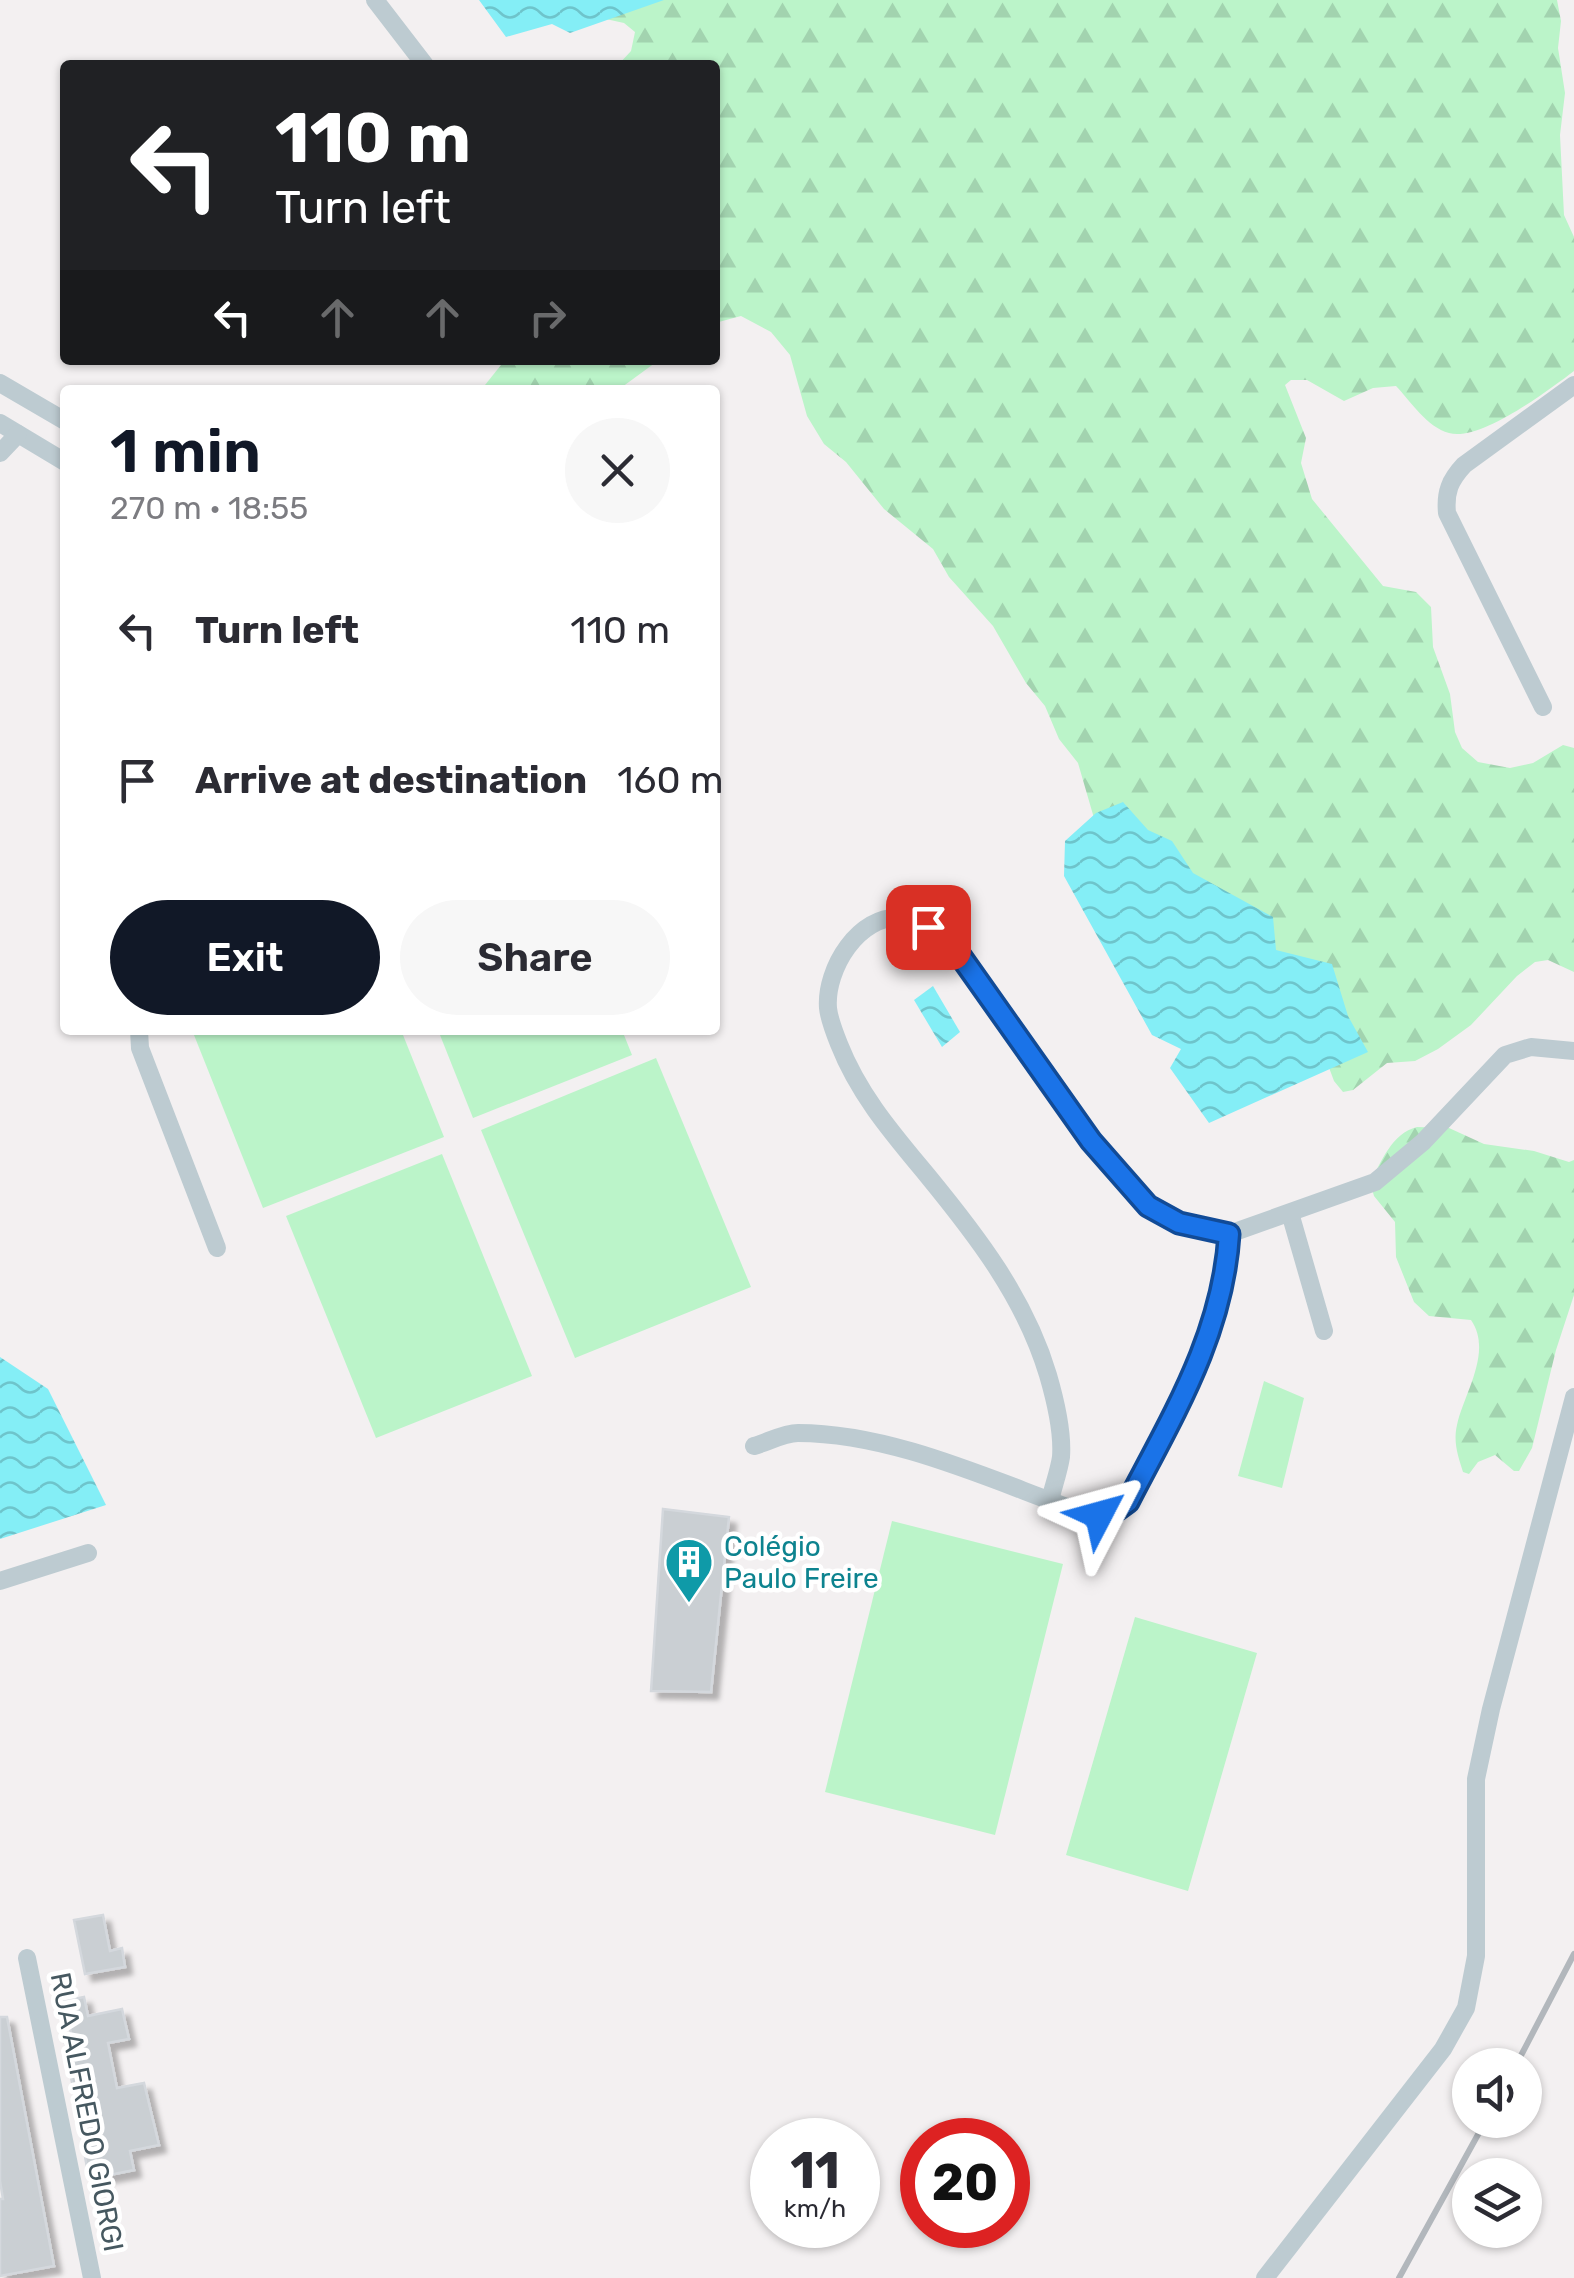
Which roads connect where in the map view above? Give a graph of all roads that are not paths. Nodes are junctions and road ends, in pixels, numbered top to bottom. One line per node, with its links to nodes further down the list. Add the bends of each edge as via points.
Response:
1 (375, 0): 2 (street)
2 (421, 60)
3 (0, 384): 5 (street)
4 (1574, 385): 10 (street, via 1464,465 1451,478 1446,501)
5 (60, 417)
6 (0, 422): 7 (street)
7 (18, 434): 8 (street); 9 (street)
8 (0, 453)
9 (60, 459)
10 (1543, 707)
11 (139, 1035): 15 (street)
12 (1574, 1051): 13 (street, via 1531,1047 1505,1054 1423,1142 1374,1182)
13 (1290, 1214): 14 (street); 16 (street)
14 (1229, 1234): 19 (street, via 1227,1275 1212,1332 1128,1502 1099,1515); 19 (street, via 1179,1223 1148,1206 1091,1141 954,947 902,918 877,920 858,934 832,979 828,1007 838,1044 867,1102 966,1223 1039,1344 1055,1398 1061,1456)
15 (217, 1248)
16 (1324, 1330)
17 (1574, 1396): 24 (street, via 1476,1779 1476,1956 1466,2008 1443,2048)
18 (754, 1446): 19 (street, via 794,1433 852,1438 943,1461)
19 (1050, 1501)
20 (88, 1553): 21 (street)
21 (0, 1581)
22 (27, 1958): 23 (street, RUA ALFREDO GIORGI)
23 (92, 2278)
24 (1265, 2278)

